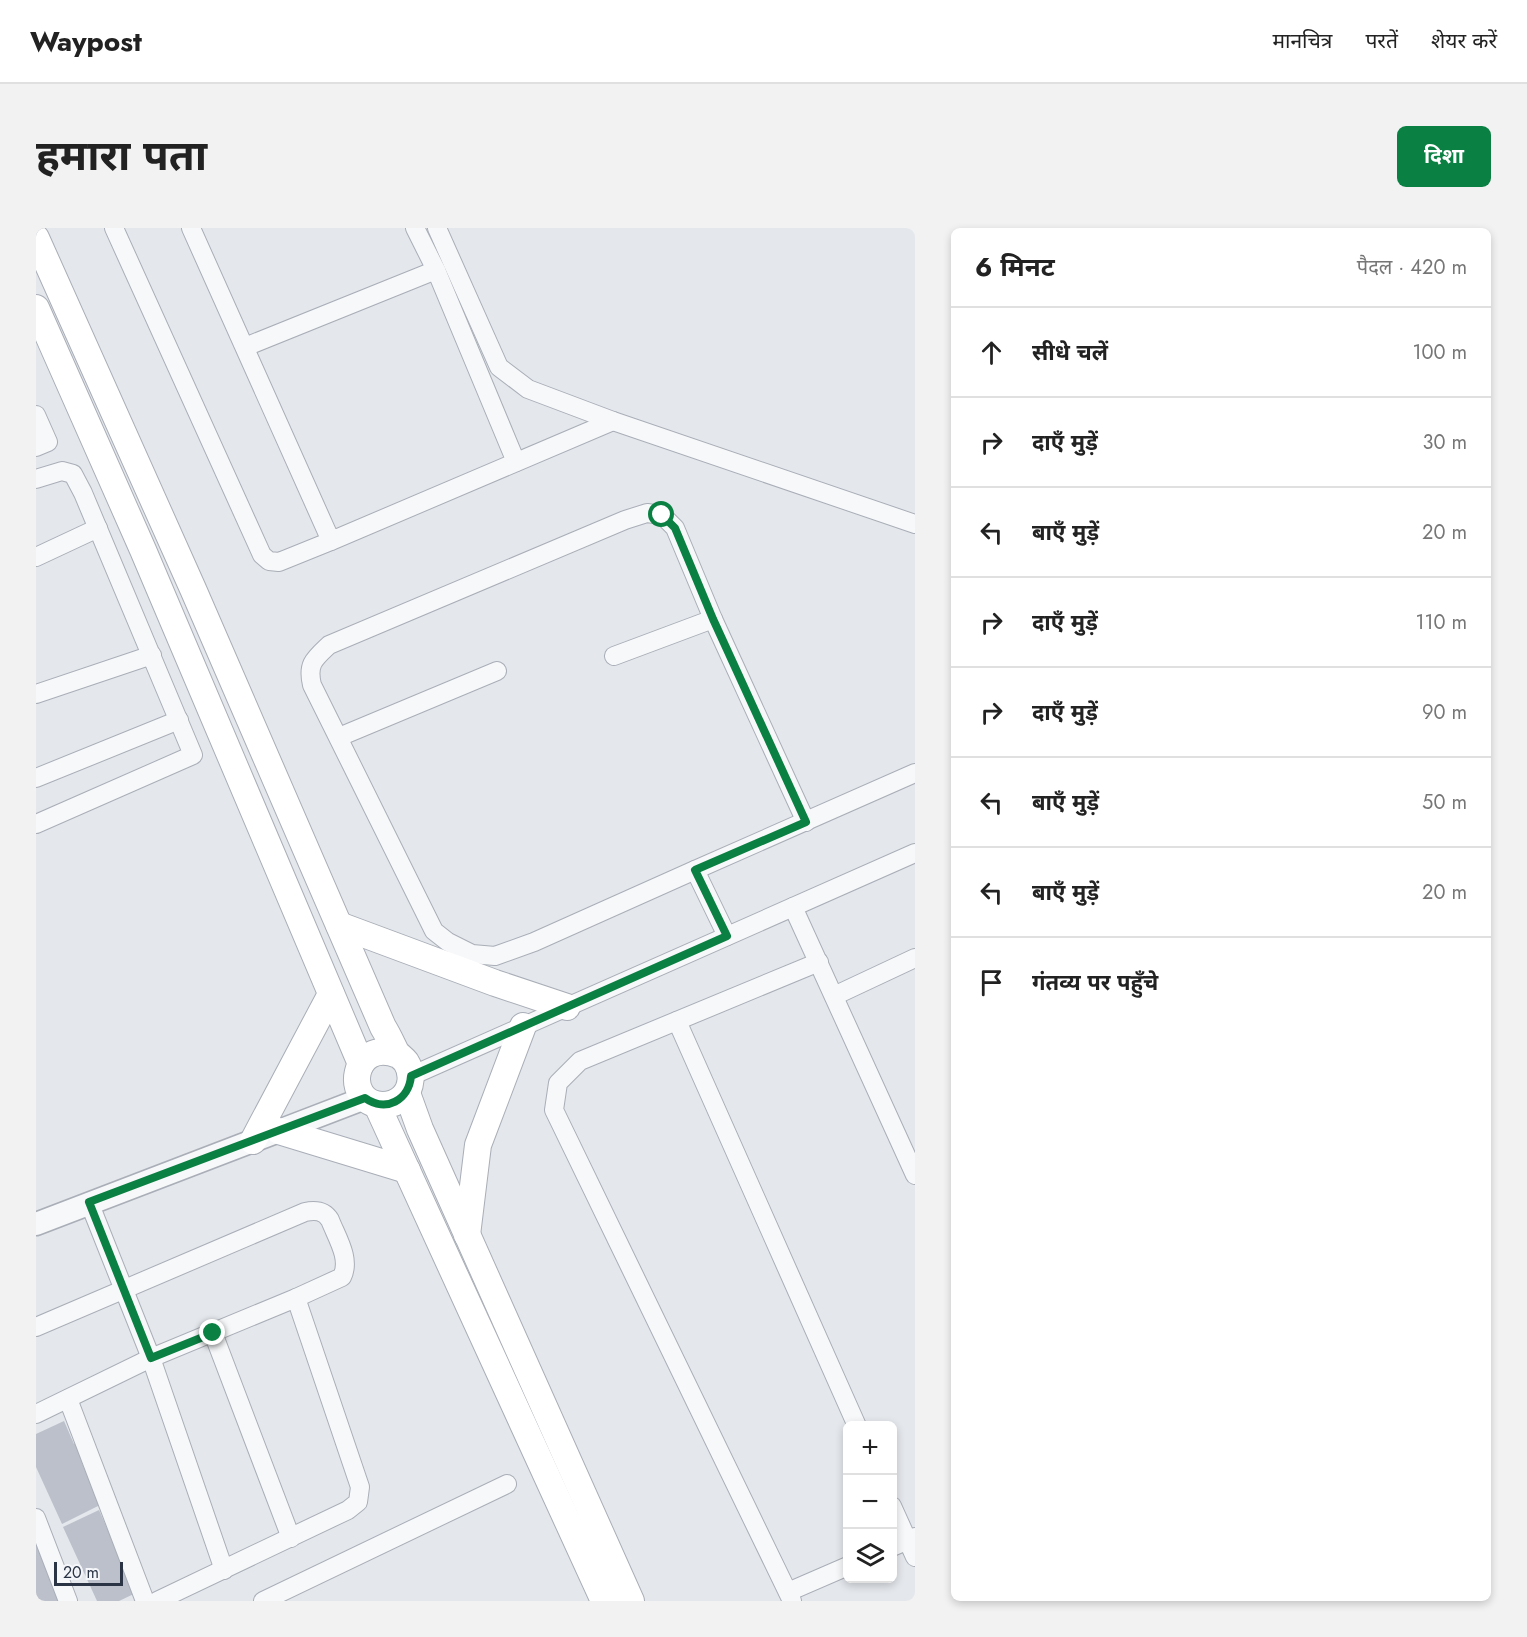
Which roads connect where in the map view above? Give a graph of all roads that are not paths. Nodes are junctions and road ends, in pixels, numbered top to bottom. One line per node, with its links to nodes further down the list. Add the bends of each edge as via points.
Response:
1 (114, 228): 16 (street, via 262,555 279,562)
2 (190, 228): 8 (street)
3 (415, 228): 6 (street)
4 (438, 228): 10 (street, via 499,367 528,388)
5 (36, 238): 32 (main road)
6 (436, 270): 8 (street); 12 (street)
7 (36, 308): 36 (main road)
8 (245, 347): 16 (street)
9 (36, 415): 11 (street, via 48,442)
10 (613, 422): 12 (street); 14 (street)
11 (36, 447)
12 (516, 462): 16 (street)
13 (36, 479): 15 (street, via 62,471 73,474)
14 (915, 524)
15 (98, 528): 17 (street); 19 (street)
16 (331, 541)
17 (36, 557)
18 (713, 619): 20 (street); 24 (street, via 675,528 662,515 647,513 329,645 312,661 310,676); 27 (street)
19 (152, 655): 22 (street); 23 (street)
20 (614, 656)
21 (497, 671): 24 (street)
22 (36, 694)
23 (179, 720): 26 (street); 28 (street, via 193,755)
24 (339, 737): 30 (street, via 434,931 472,954 495,956 534,942)
25 (915, 773): 27 (street)
26 (36, 778)
27 (806, 822): 30 (street)
28 (36, 824)
29 (915, 853): 31 (street)
30 (695, 870): 33 (street)
31 (793, 907): 33 (street); 35 (street)
32 (339, 925): 38 (main road); 42 (main road)
33 (727, 936): 38 (street)
34 (915, 958): 37 (street)
35 (819, 962): 37 (street); 39 (street)
36 (331, 994): 41 (main road); 45 (main road)
37 (834, 996): 47 (street)
38 (567, 1007): 40 (street)
39 (677, 1021): 58 (street); 67 (street, via 580,1061 558,1083 555,1110)
40 (523, 1026): 42 (street); 50 (main road, via 478,1145)
41 (361, 1064): 42 (main road, via 368,1056 388,1051); 43 (main road, via 356,1078 360,1092)
42 (405, 1075): 43 (main road, via 394,1103); 50 (main road, via 420,1129)
43 (371, 1101): 44 (street); 46 (main road)
44 (279, 1131): 45 (street); 46 (main road)
45 (253, 1141): 48 (street)
46 (407, 1170): 72 (main road)
47 (915, 1175)
48 (89, 1202): 49 (street); 51 (street)
49 (36, 1224)
50 (467, 1235): 73 (main road)
51 (124, 1289): 52 (street, via 316,1210 327,1214 330,1220 346,1263 345,1271 342,1277); 53 (street); 55 (street)
52 (296, 1298): 54 (street); 62 (street, via 360,1487 358,1502 348,1510)
53 (36, 1327)
54 (213, 1333): 55 (street); 62 (street)
55 (151, 1358): 56 (street); 66 (street)
56 (68, 1399): 57 (street); 70 (street)
57 (36, 1414)
58 (855, 1421)
59 (507, 1484): 68 (street)
60 (36, 1518): 69 (street)
61 (897, 1520): 63 (street)
62 (291, 1538): 66 (street)
63 (905, 1542): 64 (street)
64 (915, 1557)
65 (843, 1569): 67 (street)
66 (224, 1570): 71 (street)
67 (790, 1596)
68 (268, 1600)
69 (68, 1601)
70 (145, 1601)
71 (158, 1601)
72 (604, 1601)
73 (631, 1601)

